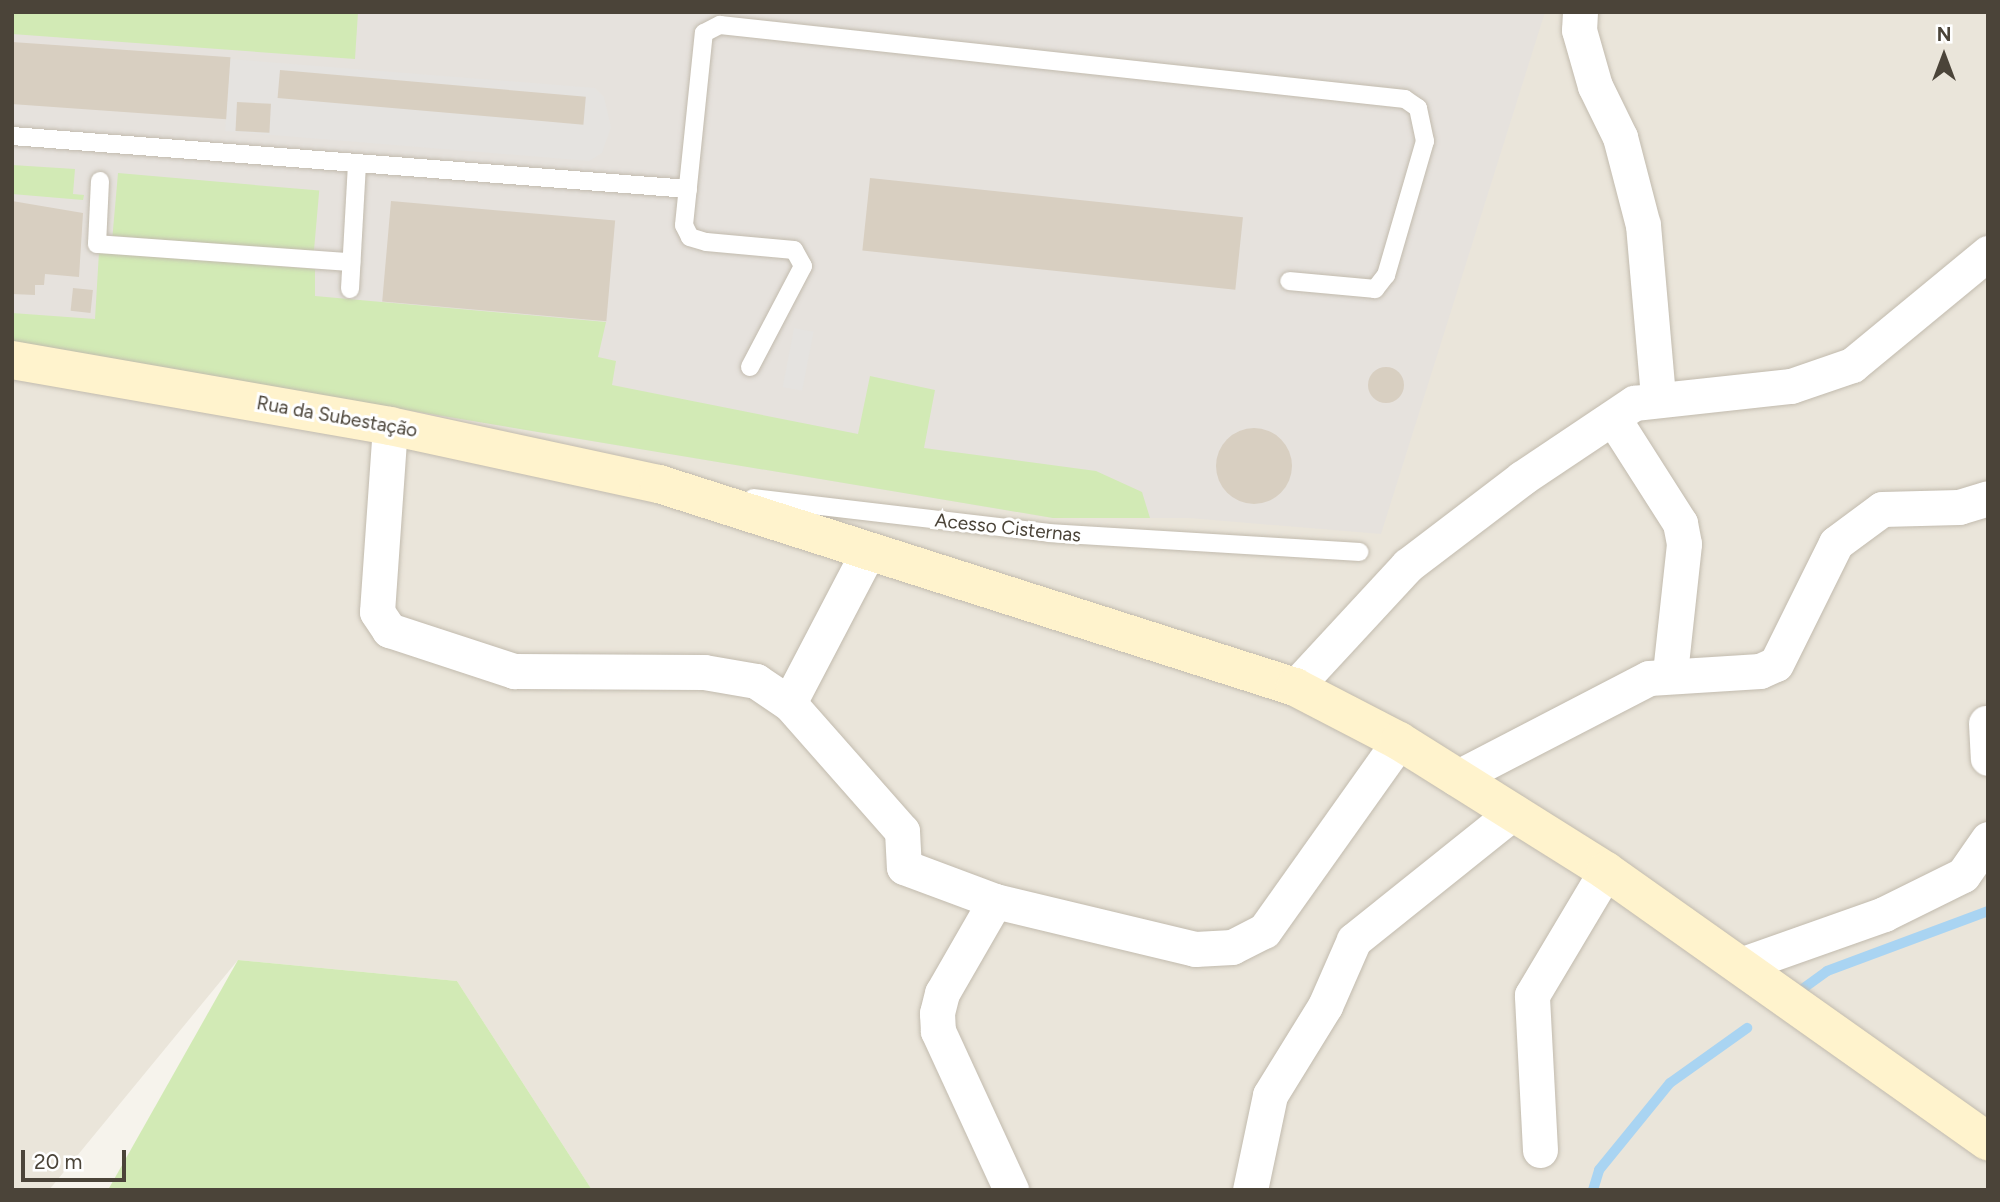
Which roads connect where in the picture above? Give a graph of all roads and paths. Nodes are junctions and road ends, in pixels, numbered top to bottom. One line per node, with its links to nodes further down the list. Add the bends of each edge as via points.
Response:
1 (1580, 12): 12 (street, via 1579,30 1595,86 1620,136 1643,225)
2 (12, 136): 3 (lane)
3 (356, 163): 5 (lane); 7 (lane)
4 (100, 181): 7 (lane, via 97,244)
5 (688, 189): 8 (lane, via 704,33 720,25 1405,99 1418,108 1425,141 1386,275 1375,289); 11 (lane, via 684,225 690,237 794,250 802,256 803,266)
6 (1988, 253): 12 (street, via 1852,365 1791,386)
7 (351, 262): 9 (lane)
8 (1289, 281)
9 (350, 289)
10 (12, 360): 14 (street, Rua da Subestação)
11 (750, 366)
12 (1658, 397): 13 (street, via 1634,403)
13 (1613, 418): 19 (street, via 1680,523 1684,544); 20 (street, via 1521,478 1408,565)
14 (390, 426): 15 (street, Rua da Subestação); 21 (street, via 376,572 377,612 389,630 514,671 704,673 757,681)
15 (659, 484): 17 (lane, Acesso Cisternas, via 1049,533); 18 (street, Rua da Subestação)
16 (1988, 498): 19 (street, via 1959,507 1882,509 1836,543 1776,664 1760,671)
17 (1359, 552)
18 (867, 554): 20 (street, Rua da Subestação); 21 (street)
19 (1670, 673): 25 (street, via 1649,678)
20 (1295, 687): 23 (street, Rua da Subestação)
21 (789, 703): 29 (street, via 902,831 899,857 904,867)
22 (1986, 723): 24 (street)
23 (1399, 741): 25 (street, Rua da Subestação); 29 (street, via 1264,932 1232,947 1195,949)
24 (1988, 758)
25 (1456, 778): 26 (street, Rua da Subestação)
26 (1514, 812): 28 (street, Rua da Subestação); 34 (street, via 1354,940 1325,1006 1270,1095)
27 (1988, 839): 30 (street, via 1963,875 1884,914)
28 (1606, 871): 30 (street, Rua da Subestação); 32 (street, via 1532,995)
29 (995, 901): 33 (street, via 942,993 938,1031)
30 (1743, 964): 31 (street, Rua da Subestação)
31 (1988, 1141)
32 (1539, 1150)
33 (1012, 1190)
34 (1250, 1190)

